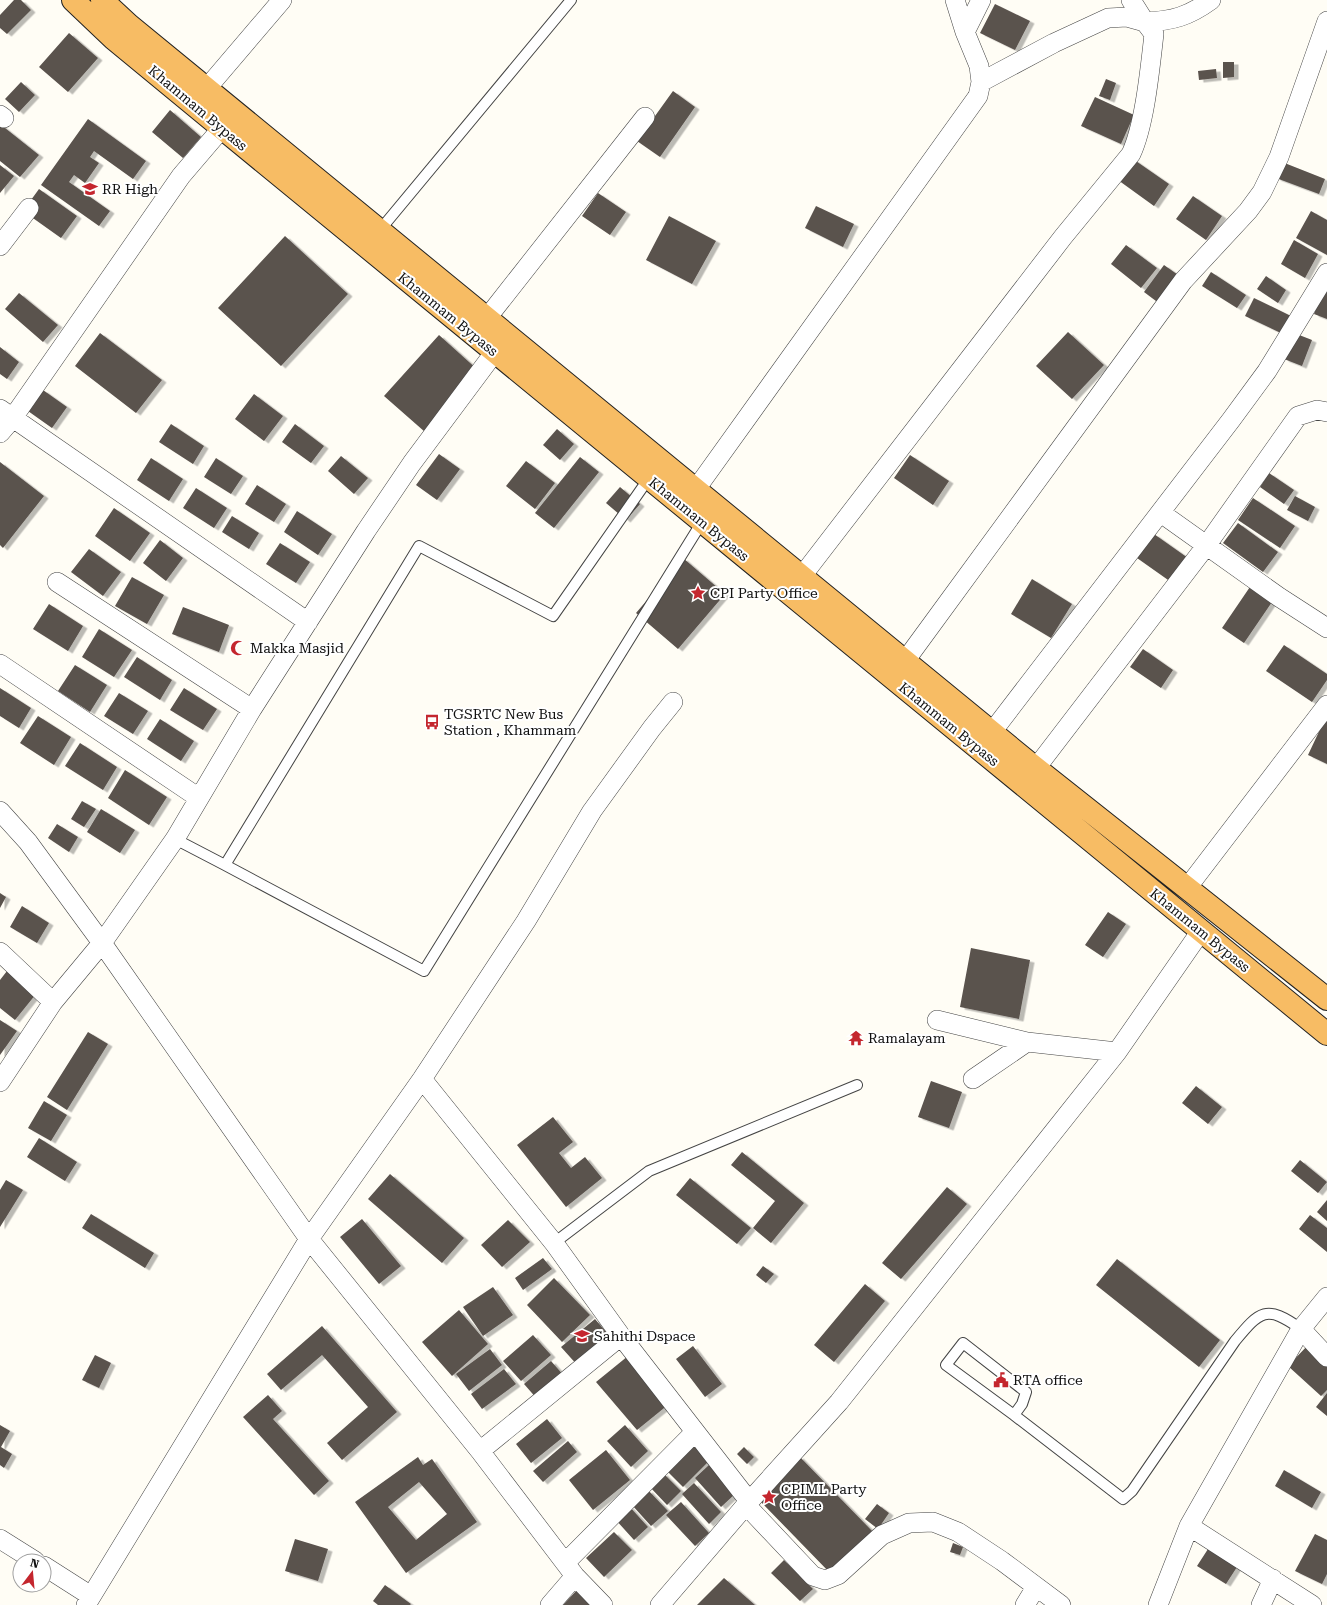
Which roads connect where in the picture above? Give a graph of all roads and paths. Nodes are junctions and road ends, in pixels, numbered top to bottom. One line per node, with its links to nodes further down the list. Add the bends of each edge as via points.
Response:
1 (73, 0): 15 (highway, Khammam Bypass, via 114,39)
2 (102, 0): 13 (highway, Khammam Bypass)
3 (282, 0): 13 (street)
4 (571, 0): 17 (lane)
5 (956, 0): 11 (street)
6 (981, 0): 11 (street)
7 (1131, 0): 10 (street)
8 (1211, 0): 10 (street, via 1194,13 1163,21)
9 (1327, 21): 35 (street, via 1279,157 1262,192 1248,211 1183,281)
10 (1145, 22): 12 (street, via 1127,17 1108,18); 30 (street, via 1154,34 1147,89 1136,143 1131,154)
11 (965, 32): 12 (street, via 979,66)
12 (981, 82): 26 (street, via 978,96)
13 (207, 88): 17 (highway, Khammam Bypass)
14 (645, 117): 20 (street)
15 (222, 128): 22 (highway, Khammam Bypass); 24 (street, via 181,176)
16 (29, 208): 18 (street)
17 (380, 230): 20 (highway, Khammam Bypass)
18 (0, 246)
19 (1327, 273): 27 (street, via 1267,371)
20 (487, 318): 21 (highway, Khammam Bypass)
21 (507, 335): 22 (street); 26 (highway, Khammam Bypass)
22 (496, 353): 25 (highway, Khammam Bypass); 33 (street, via 412,463)
23 (1327, 412): 29 (street, via 1317,410 1298,416)
24 (4, 420): 33 (street)
25 (649, 478): 28 (highway, Khammam Bypass); 45 (lane, via 553,616 419,546)
26 (696, 489): 30 (highway, Khammam Bypass)
27 (1161, 513): 29 (street); 40 (street)
28 (702, 522): 32 (highway, Khammam Bypass); 45 (lane, via 424,972)
29 (1206, 546): 34 (street); 41 (street)
30 (797, 572): 32 (highway); 35 (highway, Khammam Bypass)
31 (57, 582): 39 (street)
32 (778, 584): 47 (highway, Khammam Bypass)
33 (308, 622): 39 (street)
34 (1327, 628)
35 (905, 661): 40 (highway, Khammam Bypass)
36 (0, 664): 42 (street)
37 (673, 702): 56 (street, via 592,811 526,921)
38 (1327, 705): 46 (street)
39 (252, 709): 42 (street)
40 (992, 732): 41 (highway, Khammam Bypass)
41 (1036, 768): 46 (highway, Khammam Bypass)
42 (199, 798): 44 (street)
43 (0, 811): 48 (street, via 28,842)
44 (175, 839): 45 (lane); 48 (street)
45 (225, 865)
46 (1187, 888): 50 (highway, Khammam Bypass)
47 (1201, 931): 53 (highway, Khammam Bypass); 55 (street)
48 (102, 943): 51 (street); 60 (street)
49 (0, 952): 51 (street)
50 (1327, 1000)
51 (53, 1002): 58 (street)
52 (936, 1020): 54 (street)
53 (1327, 1034)
54 (1027, 1042): 55 (street); 57 (street)
55 (1117, 1052): 69 (street, via 839,1402)
56 (422, 1079): 60 (street); 61 (street)
57 (973, 1079)
58 (0, 1082)
59 (857, 1085): 61 (lane, via 649,1171)
60 (308, 1239): 68 (street); 77 (street)
61 (554, 1243): 64 (street)
62 (1327, 1297): 63 (street)
63 (1301, 1329): 65 (street); 66 (lane, via 1273,1313 1254,1318 1235,1341 1132,1491 1123,1499); 70 (street)
64 (620, 1336): 67 (street); 68 (street)
65 (1327, 1357)
66 (1014, 1414): 66 (lane, via 946,1365 963,1343 1026,1392 1022,1404)
67 (695, 1432): 69 (street); 73 (street)
68 (480, 1451): 73 (street)
69 (747, 1503): 76 (street, via 813,1576 825,1580 838,1575 882,1535 909,1523 933,1522 958,1532); 80 (street)
70 (1189, 1526): 75 (street); 83 (street)
71 (0, 1539): 72 (street)
72 (22, 1553)
73 (570, 1570): 78 (street); 79 (street)
74 (52, 1572): 77 (street)
75 (1273, 1579): 84 (street); 85 (street)
76 (1036, 1586): 81 (street); 82 (street)
77 (89, 1600)
78 (550, 1605)
79 (603, 1605)
80 (660, 1605)
81 (1025, 1605)
82 (1061, 1605)
83 (1158, 1605)
84 (1261, 1605)
85 (1312, 1605)

